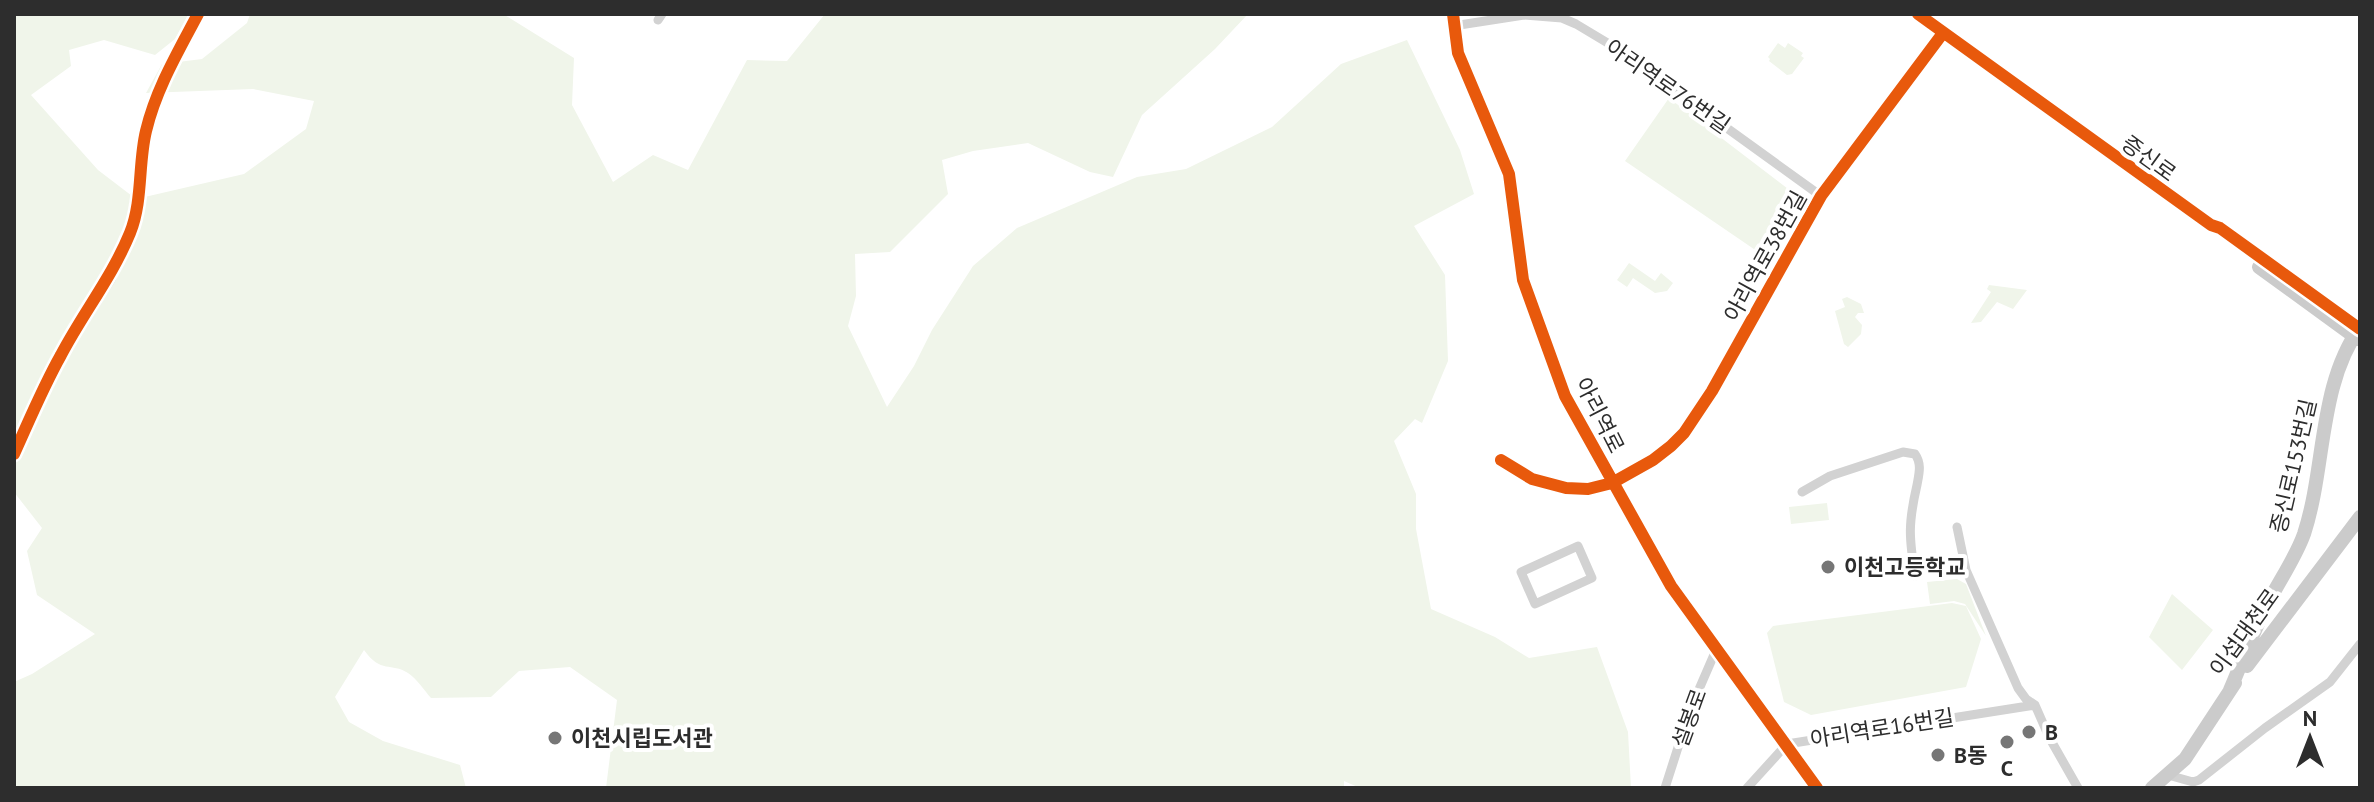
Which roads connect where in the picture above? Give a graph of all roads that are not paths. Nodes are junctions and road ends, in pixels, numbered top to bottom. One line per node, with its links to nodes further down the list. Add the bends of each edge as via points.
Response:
1 (198, 14): 7 (street, via 152,110)
2 (1453, 14): 4 (street, 아리역로)
3 (1918, 14): 5 (street, 증신로)
4 (1453, 26): 6 (street, 아리역로76번길, via 1524,15 1576,24); 12 (street, 아리역로, via 1458,53 1509,174 1528,298 1565,396)
5 (1943, 33): 6 (street, 아리역로38번길); 9 (street, 증신로, via 2211,225 2214,234)
6 (1821, 196): 12 (street, 아리역로38번길, via 1695,418 1653,460)
7 (131, 231)
8 (109, 278): 10 (street, via 59,357)
9 (2358, 332): 16 (street, 증신로153번길, via 2334,387 2311,509)
10 (14, 454)
11 (1501, 460): 12 (street, via 1532,479 1566,488)
12 (1612, 483): 21 (street, 아리역로, via 1663,574)
13 (1802, 492): 19 (street, via 1830,476 1903,452 1915,454 1919,472 1909,526)
14 (2360, 517): 17 (street, 이섭대천로)
15 (1957, 527): 23 (street, via 1966,570 2018,688)
16 (2294, 557): 17 (street); 22 (street, 증신로153번길)
17 (2317, 570): 22 (street, 이섭대천로)
18 (1521, 572): 18 (street, via 1578,546 1592,578 1535,604)
19 (1915, 576)
20 (2360, 644): 25 (street, via 2330,682 2199,780)
21 (1716, 650): 24 (street, 아리역로); 26 (street, 설봉로)
22 (2230, 690): 25 (street, 이섭대천로, via 2185,759)
23 (2035, 705): 24 (street, 아리역로16번길); 29 (street)
24 (1787, 744): 27 (street, 아리역로16번길); 28 (street, 아리역로)
25 (2168, 775): 30 (street, 이섭대천로)
26 (1665, 788)
27 (1747, 788)
28 (1817, 788)
29 (2078, 788)
30 (2152, 788)

